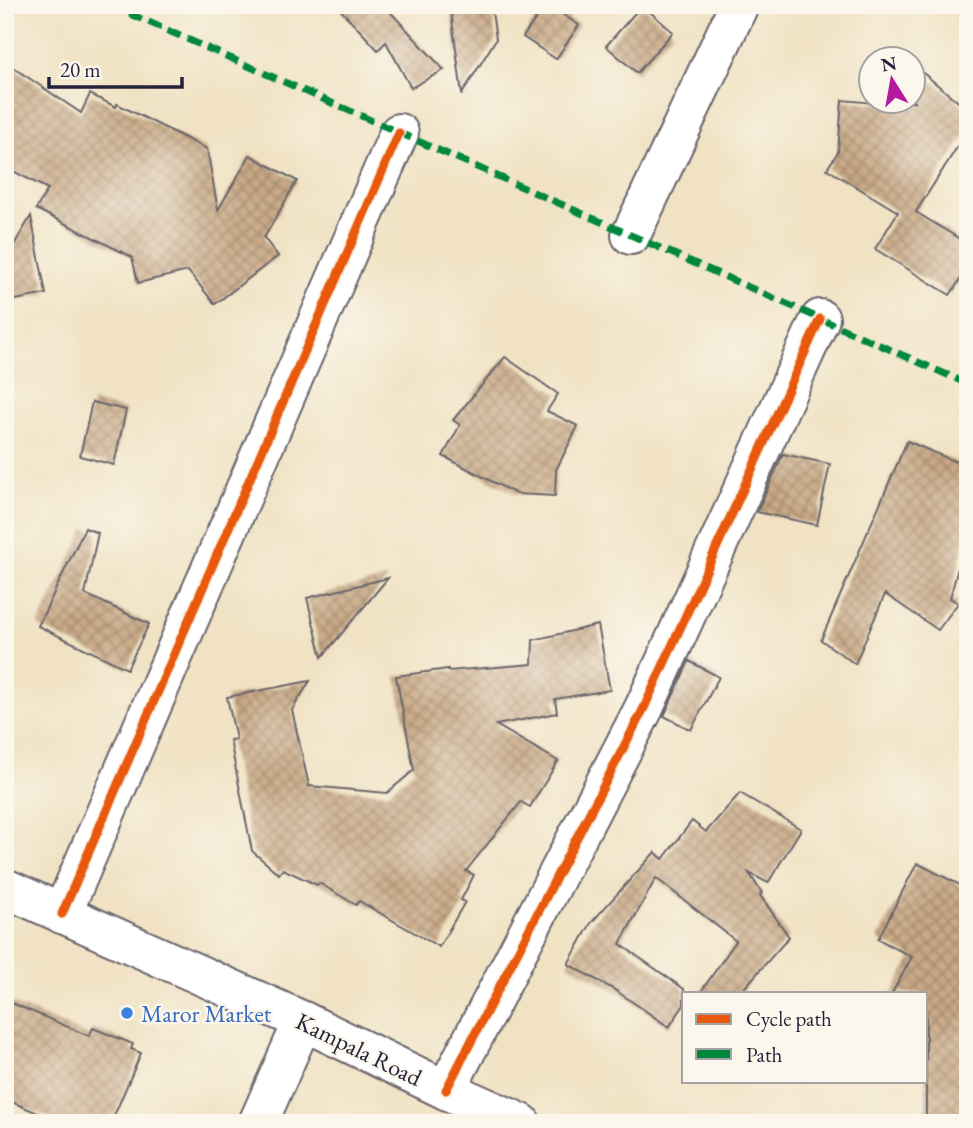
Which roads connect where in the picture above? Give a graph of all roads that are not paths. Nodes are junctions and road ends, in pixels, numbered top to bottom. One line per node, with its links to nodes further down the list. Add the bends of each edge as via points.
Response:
1 (739, 5): 3 (street)
2 (399, 133): 6 (street)
3 (631, 235)
4 (820, 319): 8 (street, via 645,708)
5 (5, 888): 6 (street, Kampala Road)
6 (62, 914): 7 (street, Kampala Road)
7 (303, 1021): 8 (street, Kampala Road); 9 (street)
8 (446, 1090): 10 (street, Kampala Road)
9 (258, 1123)
10 (521, 1123)

